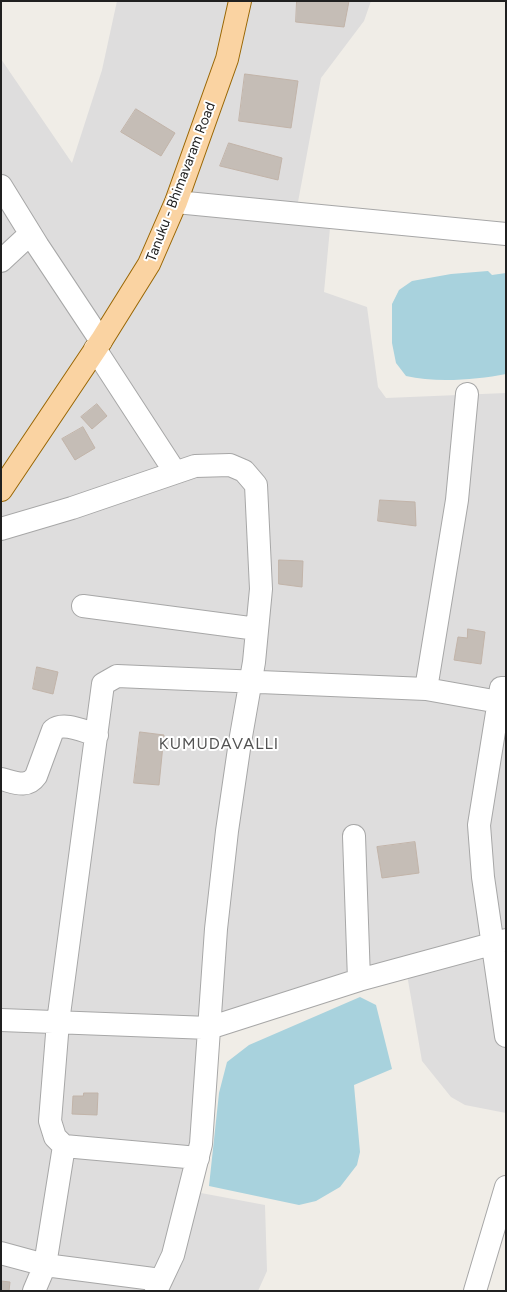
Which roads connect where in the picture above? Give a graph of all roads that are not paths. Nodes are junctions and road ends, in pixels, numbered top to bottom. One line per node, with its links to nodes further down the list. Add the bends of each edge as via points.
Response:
1 (240, 1): 3 (main road, Tanuku - Bhimavaram Road, via 227,59)
2 (1, 186): 4 (street)
3 (176, 202): 5 (street); 7 (main road, Tanuku - Bhimavaram Road, via 149,264)
4 (30, 234): 6 (street); 7 (street)
5 (506, 234)
6 (1, 261)
7 (98, 345): 9 (street); 10 (main road, Tanuku - Bhimavaram Road)
8 (467, 394): 15 (street, via 457,500)
9 (175, 472): 11 (street); 13 (street, via 195,466 230,465 244,471 256,484 261,589)
10 (1, 490)
11 (1, 529)
12 (83, 606): 13 (street)
13 (257, 629): 14 (street)
14 (251, 681): 15 (street); 17 (street, via 117,676 103,684); 24 (street, via 227,831 216,929)
15 (426, 689): 16 (street)
16 (502, 695): 20 (street, via 479,825 483,877)
17 (97, 735): 18 (street, via 57,726 53,730 32,782 24,784); 23 (street)
18 (1, 779)
19 (354, 836): 21 (street)
20 (499, 942): 21 (street); 25 (street)
21 (359, 980): 24 (street)
22 (1, 1020): 23 (street)
23 (58, 1022): 24 (street); 26 (street, via 50,1120 54,1137)
24 (209, 1028): 27 (street, via 202,1144)
25 (506, 1036)
26 (64, 1146): 27 (street); 30 (street)
27 (198, 1158): 31 (street, via 173,1255)
28 (506, 1187): 33 (street)
29 (1, 1253): 30 (street)
30 (45, 1265): 31 (street); 32 (street)
31 (159, 1286)
32 (34, 1291)
33 (475, 1291)

